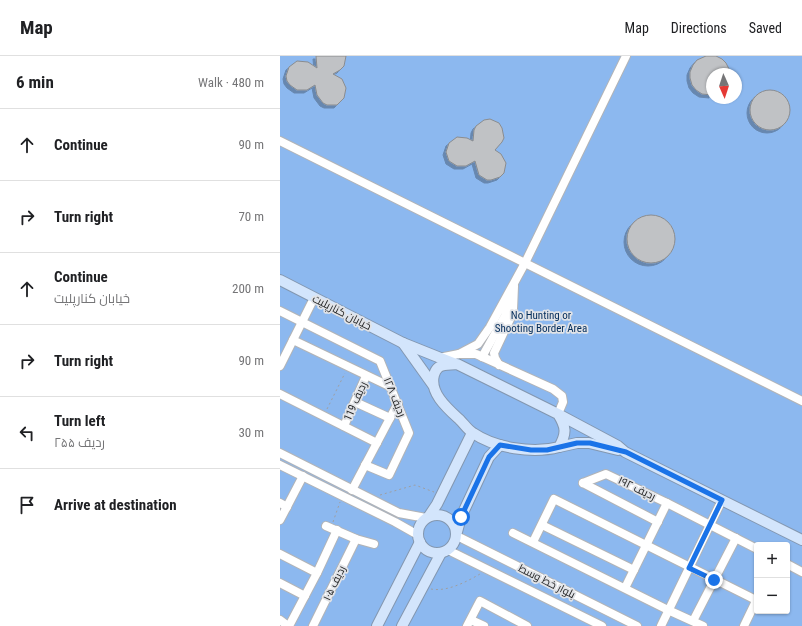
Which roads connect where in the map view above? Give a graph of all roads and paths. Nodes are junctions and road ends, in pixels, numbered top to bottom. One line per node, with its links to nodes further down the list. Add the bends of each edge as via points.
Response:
1 (626, 56): 3 (street)
2 (280, 141): 3 (street)
3 (525, 263): 5 (street); 20 (street)
4 (280, 280): 6 (main road, خیابان کنارپلیت)
5 (514, 284): 11 (street, via 505,316); 12 (street, via 482,339); 13 (street, via 513,310 494,353)
6 (314, 298): 8 (street); 10 (main road, خیابان کنارپلیت)
7 (280, 311): 8 (street)
8 (302, 322): 9 (street); 18 (street, ردیف ۱۲۸, via 380,361)
9 (293, 340): 14 (street); 15 (street)
10 (403, 343): 12 (main road, خیابان کنارپلیت, via 440,358); 17 (main road, خیابان کنارپلیت)
11 (482, 357): 12 (street, via 476,354); 13 (street)
12 (458, 359): 17 (main road, via 440,366 435,371); 23 (main road, خیابان کنارپلیت)
13 (499, 364): 23 (street, via 558,392 563,402)
14 (280, 366)
15 (348, 367): 16 (street); 24 (path)
16 (366, 376): 18 (street); 21 (street, ردیف 119)
17 (433, 384): 27 (main road, خیابان کنارپلیت, via 445,406)
18 (391, 387): 22 (street, ردیف ۱۲۸)
19 (280, 394): 24 (street)
20 (802, 401)
21 (355, 402): 25 (street); 26 (street, ردیف 119)
22 (398, 403): 25 (street); 34 (street, ردیف ۱۲۸, via 409,433 389,475)
23 (558, 414): 30 (main road, via 565,428 564,439); 31 (main road)
24 (323, 416): 26 (street)
25 (390, 418): 28 (street)
26 (344, 426): 28 (street)
27 (472, 433): 29 (main road); 37 (main road)
28 (377, 443): 34 (street)
29 (500, 445): 30 (main road, via 531,450); 50 (main road, via 489,457 461,517)
30 (559, 447): 31 (main road, via 590,443)
31 (626, 452): 40 (main road)
32 (280, 453): 36 (street)
33 (280, 465): 35 (street)
34 (365, 465): 36 (street)
35 (303, 476): 38 (street); 42 (street)
36 (352, 490): 39 (street)
37 (442, 495): 39 (path, via 415,485); 43 (main road)
38 (343, 496): 48 (path); 51 (street, via 395,522)
39 (370, 498): 43 (street, via 399,513)
40 (722, 500): 47 (street); 54 (main road)
41 (668, 503): 45 (street); 45 (street, ردیف ۱۹۲, via 606,474 583,483); 47 (street, ردیف ۱۹۲)
42 (284, 505): 44 (street)
43 (427, 517): 50 (main road, via 444,516 453,522); 51 (main road, via 418,529)
44 (280, 520)
45 (658, 522): 57 (street)
46 (542, 525): 55 (street); 57 (street, via 554,499); 63 (street)
47 (710, 525): 52 (street, ردیف ۱۹۲); 61 (street)
48 (331, 528): 53 (street); 64 (street)
49 (513, 532): 55 (street)
50 (457, 534): 59 (main road, via 452,546); 83 (street, بلوار خط وسط)
51 (419, 538): 59 (main road, via 428,551); 78 (main road)
52 (736, 538): 58 (street, ردیف ۱۹۲); 65 (street)
53 (356, 540): 56 (street); 77 (street, ردیف ۱۰۵)
54 (802, 540)
55 (533, 542): 68 (street)
56 (374, 544)
57 (646, 546): 61 (street); 63 (street)
58 (754, 547)
59 (444, 551): 62 (street, بلوار خط وسط); 67 (main road)
60 (280, 554): 64 (street)
61 (689, 568): 65 (street); 72 (street)
62 (487, 570): 67 (path, via 450,588 438,590); 82 (street, بلوار خط وسط)
63 (634, 570): 68 (street)
64 (317, 573): 69 (street)
65 (714, 580): 70 (street); 74 (street)
66 (280, 583): 69 (street)
67 (423, 585): 79 (main road)
68 (624, 588): 72 (street)
69 (305, 596): 76 (street)
70 (754, 599)
71 (754, 606): 86 (street)
72 (668, 610): 74 (street); 84 (street)
73 (280, 620): 76 (street)
74 (693, 621): 85 (street)
75 (469, 623): 80 (street); 81 (street, via 480,601)
76 (288, 626)
77 (313, 626)
78 (377, 626)
79 (402, 626)
80 (484, 626)
81 (527, 626)
82 (602, 626)
83 (637, 626)
84 (661, 626)
85 (703, 626)
86 (744, 626)

